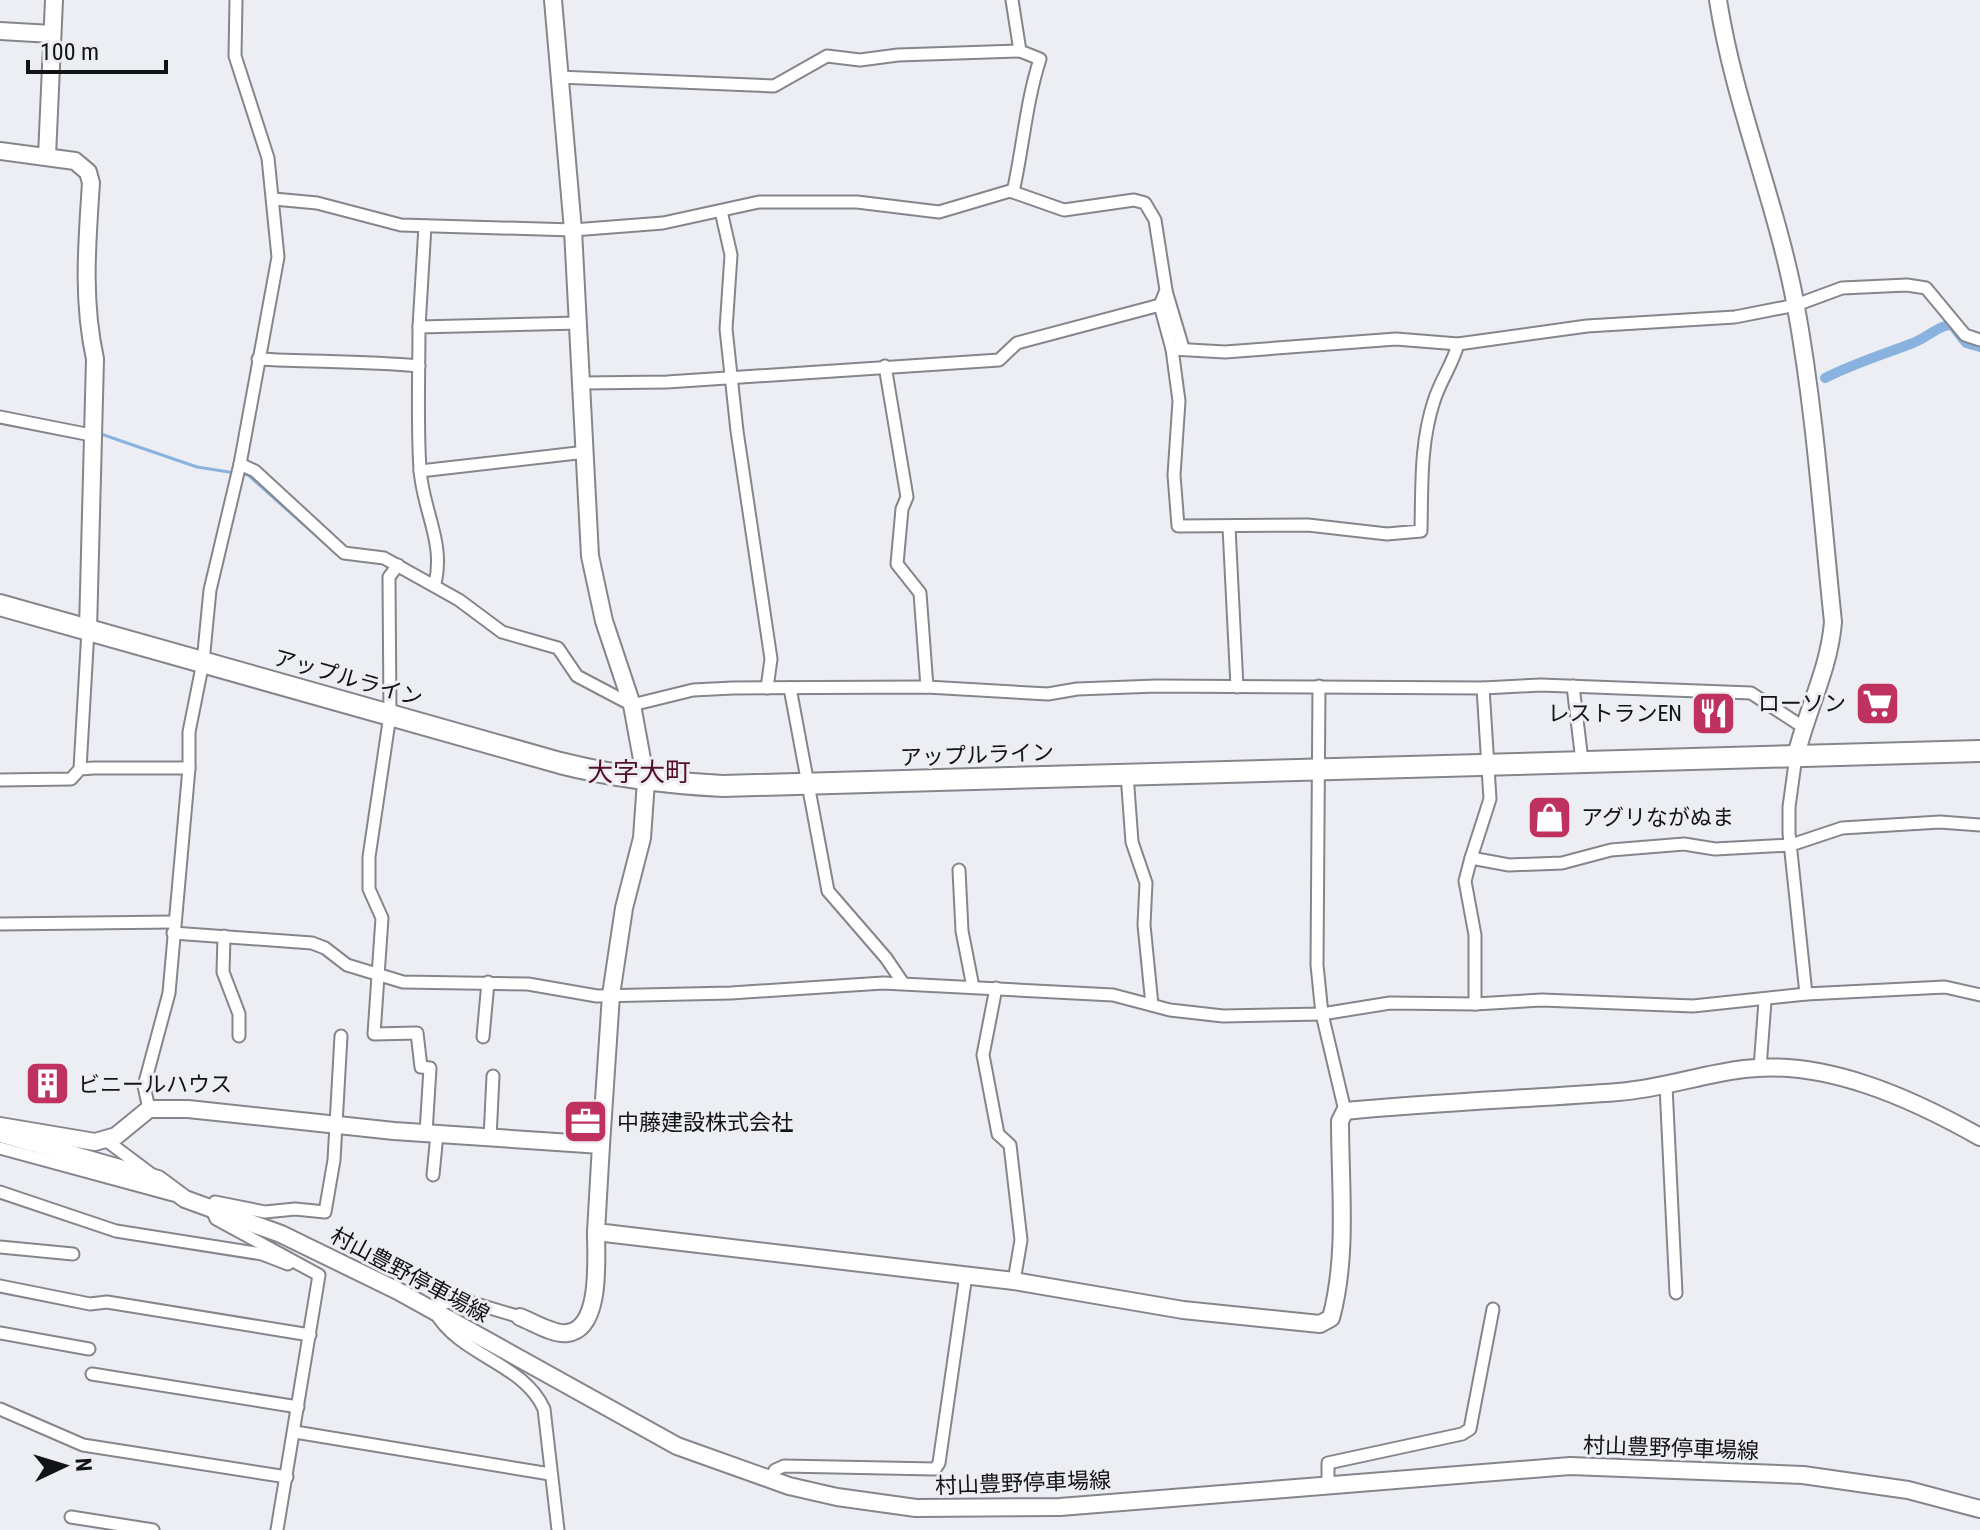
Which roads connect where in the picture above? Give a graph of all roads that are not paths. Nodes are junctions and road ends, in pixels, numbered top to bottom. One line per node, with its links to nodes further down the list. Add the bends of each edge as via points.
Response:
1 (54, 0): 7 (street)
2 (236, 0): 13 (street, via 235,56 268,158)
3 (553, 0): 9 (street)
4 (1012, 0): 8 (street)
5 (1718, 0): 19 (street)
6 (0, 31): 7 (street)
7 (52, 34): 11 (street)
8 (1020, 51): 9 (street, via 860,60 827,56 774,86); 12 (street, via 1040,59)
9 (558, 77): 16 (street)
10 (0, 151): 11 (street)
11 (47, 156): 31 (street, via 83,165 91,183 85,285 95,359)
12 (1013, 192): 14 (street, via 939,212 803,201 759,202); 17 (street, via 1064,210 1145,203 1155,220)
13 (274, 199): 15 (street); 25 (street, via 278,257)
14 (721, 211): 16 (street, via 655,224); 28 (street, via 731,255 726,314)
15 (425, 226): 16 (street); 21 (street)
16 (573, 230): 20 (street)
17 (1166, 290): 18 (street); 24 (street)
18 (1160, 305): 24 (street); 27 (street, via 1017,343 999,360)
19 (1796, 305): 22 (street, via 1842,288 1926,288 1965,335); 23 (street, via 1735,317 1587,326); 50 (street, via 1811,394 1833,622 1830,655)
20 (579, 323): 21 (street); 29 (street)
21 (419, 327): 26 (street)
22 (1980, 340)
23 (1458, 344): 24 (street, via 1396,339 1225,352); 35 (street, via 1429,424 1420,476 1421,531)
24 (1177, 348): 35 (street, via 1178,526)
25 (258, 359): 26 (street); 33 (street)
26 (419, 366): 34 (street)
27 (885, 366): 28 (street); 43 (street, via 907,497 897,564 920,593)
28 (730, 376): 29 (street); 45 (street, via 771,659)
29 (583, 383): 32 (street)
30 (0, 417): 31 (street)
31 (91, 435): 39 (street)
32 (586, 452): 34 (street); 48 (street, via 590,556 604,621)
33 (240, 464): 36 (street, via 255,471 344,553); 40 (street, via 210,590)
34 (420, 471): 37 (street, via 428,517 437,532 440,563)
35 (1229, 527): 44 (street)
36 (398, 565): 37 (street); 49 (street, via 389,577)
37 (435, 584): 48 (street, via 502,632 558,648 577,676)
38 (0, 605): 39 (highway, アップルライン)
39 (88, 630): 40 (highway, アップルライン); 56 (street)
40 (203, 662): 49 (highway, アップルライン); 55 (street, via 189,732)
41 (1319, 686): 44 (street); 47 (street); 57 (street)
42 (1573, 686): 47 (street); 50 (street, via 1751,693); 53 (street)
43 (927, 687): 44 (street, via 1048,694); 46 (street)
44 (1237, 687)
45 (767, 688): 46 (street); 48 (street, via 693,690)
46 (790, 688): 61 (street)
47 (1483, 688): 54 (street)
48 (632, 705): 60 (street)
49 (390, 715): 60 (highway, アップルライン); 69 (street, via 369,857 369,889 382,918)
50 (1803, 727): 52 (street)
51 (1980, 751): 52 (highway, アップルライン)
52 (1796, 756): 53 (highway, アップルライン); 63 (street, via 1789,807)
53 (1582, 761): 54 (highway, アップルライン)
54 (1486, 764): 57 (highway, アップルライン); 64 (street, via 1490,799)
55 (189, 768): 56 (street); 67 (street)
56 (80, 769): 59 (street, via 71,779)
57 (1321, 770): 58 (highway, アップルライン); 80 (street, via 1317,965)
58 (1127, 774): 61 (highway, アップルライン); 79 (street, via 1132,842 1146,883 1144,925)
59 (0, 780)
60 (646, 781): 61 (highway, アップルライン); 75 (street, via 642,838 624,908)
61 (807, 784): 71 (street, via 828,891)
62 (1980, 825): 63 (street, via 1842,828)
63 (1791, 845): 64 (street, via 1715,849 1684,844 1611,850 1562,863 1509,865); 74 (street)
64 (1471, 858): 78 (street, via 1465,881 1475,935)
65 (959, 870): 72 (street, via 962,931)
66 (0, 924): 67 (street)
67 (173, 927): 68 (street); 87 (street, via 169,993 144,1086)
68 (224, 936): 69 (street, via 312,943); 81 (street, via 223,972 239,1014)
69 (376, 976): 70 (street, via 403,982); 91 (street, via 374,1034 417,1033 421,1067 430,1068)
70 (488, 982): 75 (street); 83 (street)
71 (903, 983): 72 (street); 75 (street)
72 (973, 987): 73 (street)
73 (996, 988): 79 (street, via 1113,995); 108 (street, via 983,1055 998,1134 1010,1145 1021,1240)
74 (1806, 994): 76 (street, via 1945,987); 77 (street)
75 (611, 995): 96 (street)
76 (1980, 995)
77 (1765, 1001): 78 (street, via 1693,1006 1542,1000); 84 (street)
78 (1475, 1004): 80 (street, via 1390,1003)
79 (1152, 1005): 80 (street, via 1223,1016)
80 (1322, 1014): 88 (street)
81 (239, 1036)
82 (341, 1036): 89 (street)
83 (483, 1037)
84 (1760, 1068): 86 (street); 93 (street, via 1808,1070 1862,1084 1906,1099)
85 (493, 1076): 94 (street)
86 (1666, 1086): 88 (street); 110 (street)
87 (149, 1109): 89 (street); 95 (street)
88 (1345, 1111): 108 (street, via 1340,1121 1337,1297 1331,1318 1320,1324)
89 (337, 1125): 91 (street); 102 (street, via 325,1212 265,1212 215,1202)
90 (0, 1126): 95 (street)
91 (432, 1133): 94 (street); 98 (street)
92 (0, 1134): 99 (street, 村山豊野停車場線)
93 (1980, 1137)
94 (490, 1138): 96 (street)
95 (107, 1141): 99 (street)
96 (601, 1145): 103 (street)
97 (0, 1148): 101 (street)
98 (433, 1175)
99 (158, 1179): 101 (street, 村山豊野停車場線)
100 (0, 1192): 106 (street, via 116,1231 262,1254)
101 (185, 1199): 102 (street, 村山豊野停車場線)
102 (211, 1208): 106 (street, via 216,1219); 112 (street, 村山豊野停車場線, via 339,1260)
103 (596, 1232): 107 (street); 113 (street, via 588,1319 564,1334)
104 (0, 1247): 105 (street)
105 (73, 1254)
106 (319, 1275): 115 (street)
107 (966, 1275): 108 (street); 123 (street, via 935,1469 784,1466)
108 (1014, 1281)
109 (0, 1286): 115 (street)
110 (1676, 1293)
111 (1493, 1309): 124 (street, via 1470,1429 1328,1463)
112 (435, 1312): 113 (street, via 437,1304 463,1300); 121 (street, via 460,1341 538,1396); 123 (street, 村山豊野停車場線, via 632,1424)
113 (520, 1317)
114 (0, 1333): 116 (street)
115 (310, 1335): 118 (street)
116 (89, 1349)
117 (92, 1374): 118 (street)
118 (298, 1407): 120 (street)
119 (0, 1409): 122 (street, via 63,1439 94,1447)
120 (295, 1432): 121 (street); 122 (street)
121 (550, 1474): 129 (street)
122 (287, 1477): 128 (street)
123 (770, 1480): 124 (street, 村山豊野停車場線, via 900,1506 982,1510)
124 (1328, 1484): 125 (street, 村山豊野停車場線, via 1570,1466 1738,1472 1908,1490)
125 (1980, 1509)
126 (71, 1517): 127 (street)
127 (153, 1530)
128 (277, 1530)
129 (558, 1530)

